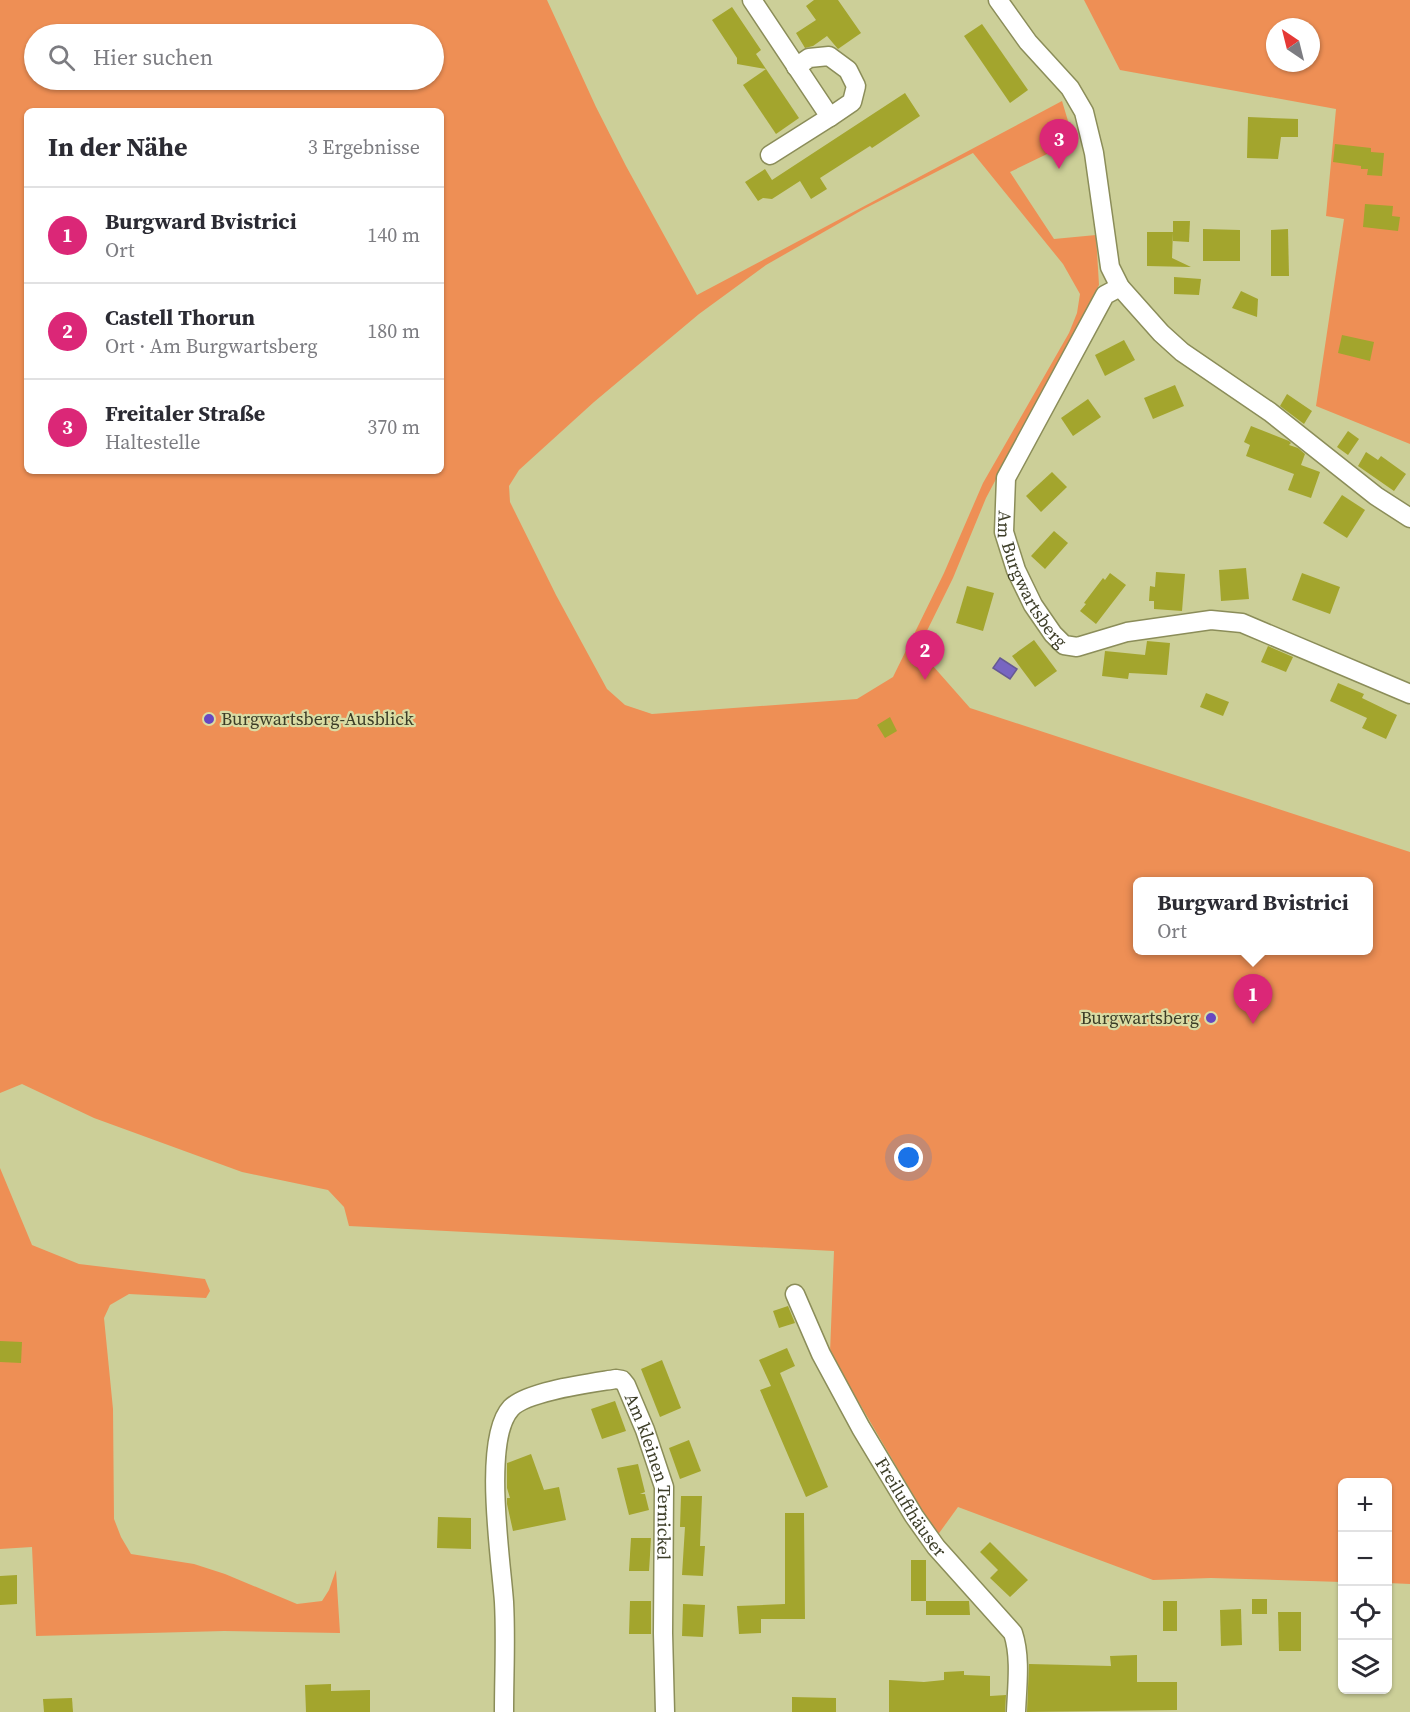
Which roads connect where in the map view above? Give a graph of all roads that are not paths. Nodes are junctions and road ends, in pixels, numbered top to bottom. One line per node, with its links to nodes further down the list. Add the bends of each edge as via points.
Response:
1 (752, 0): 3 (street)
2 (998, 0): 6 (street, via 1028,42 1070,88 1084,112 1094,153 1110,267)
3 (796, 67): 4 (street); 4 (street, via 809,58 829,56 848,70 856,86 852,102)
4 (830, 117): 5 (street)
5 (770, 155)
6 (1120, 287): 7 (street, via 1182,352 1270,412); 8 (street, Am Burgwartsberg, via 1105,296 1006,478 1004,532 1016,570 1053,634 1064,645 1077,647 1127,632 1211,620 1242,623)
7 (1410, 518)
8 (1410, 694)
9 (795, 1294): 12 (street, Freilufthäuser, via 821,1354 914,1516 1013,1633 1017,1655)
10 (504, 1712): 11 (street, Am kleinen Ternickel, via 504,1605 494,1473 503,1423 511,1408 526,1398 616,1379 626,1385 664,1487)
11 (665, 1712)
12 (1016, 1712)

